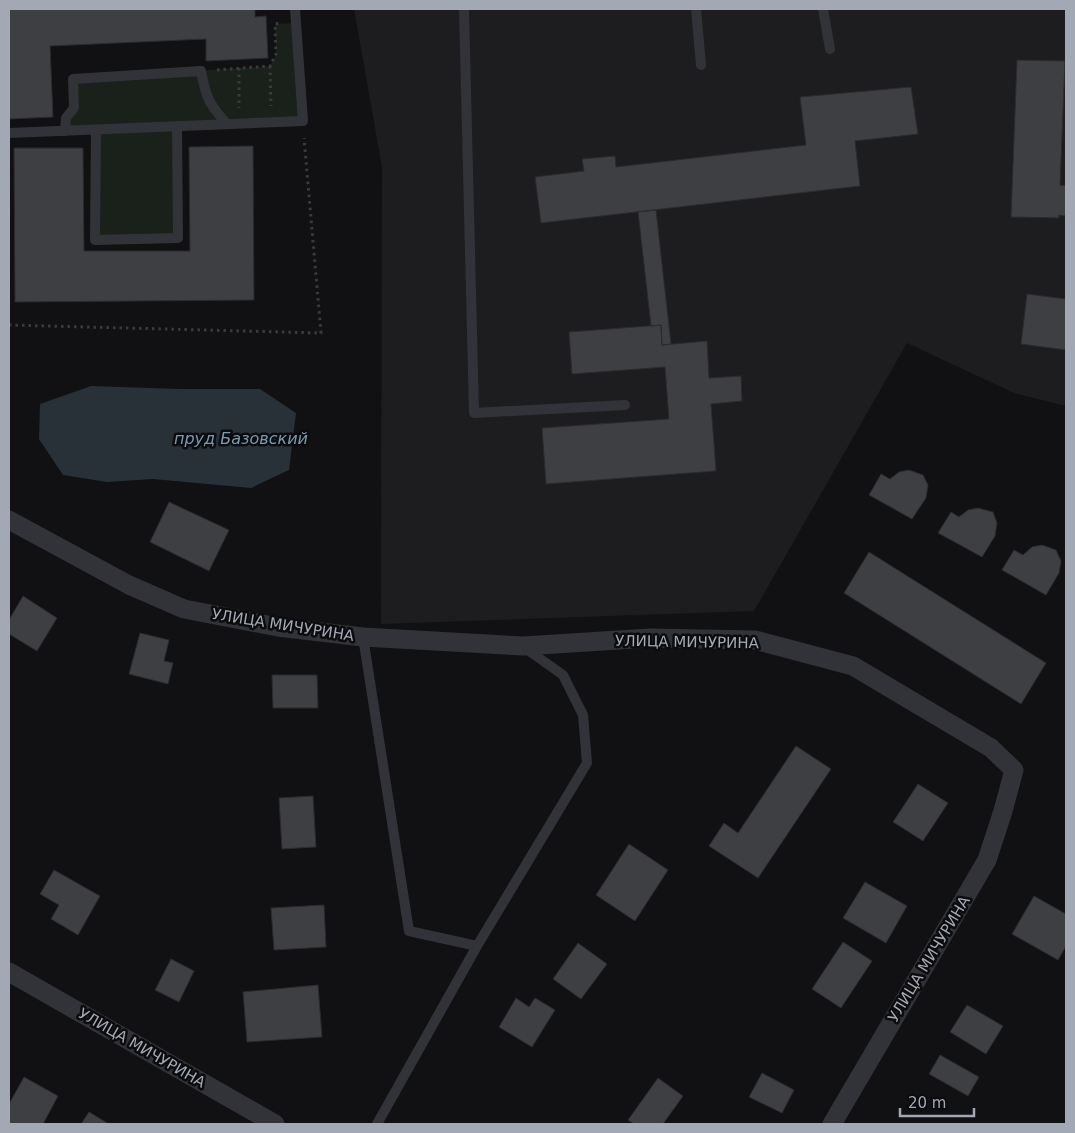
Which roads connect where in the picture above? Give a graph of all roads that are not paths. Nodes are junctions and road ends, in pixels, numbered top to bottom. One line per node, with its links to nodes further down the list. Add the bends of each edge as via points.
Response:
1 (295, 9): 7 (lane, via 302,121)
2 (464, 9): 12 (lane, via 474,413)
3 (696, 9): 6 (lane)
4 (823, 9): 5 (lane)
5 (830, 49)
6 (701, 65)
7 (227, 124): 8 (lane); 10 (lane, via 206,95 201,71 73,79 74,108 66,118)
8 (177, 126): 9 (lane); 9 (lane, via 178,238 95,240)
9 (96, 130): 10 (lane)
10 (66, 131): 11 (lane)
11 (9, 133)
12 (624, 405)
13 (9, 520): 14 (street, УЛИЦА МИЧУРИНА, via 129,585 184,609 278,627)
14 (363, 637): 15 (street, УЛИЦА МИЧУРИНА); 16 (lane, via 410,931)
15 (522, 646): 16 (lane, via 563,675 583,715 587,763); 20 (street, УЛИЦА МИЧУРИНА, via 650,638 764,642 853,666 992,748 1014,770 988,860)
16 (477, 946): 19 (lane)
17 (9, 972): 18 (street, УЛИЦА МИЧУРИНА)
18 (275, 1124)
19 (377, 1124)
20 (832, 1124)

